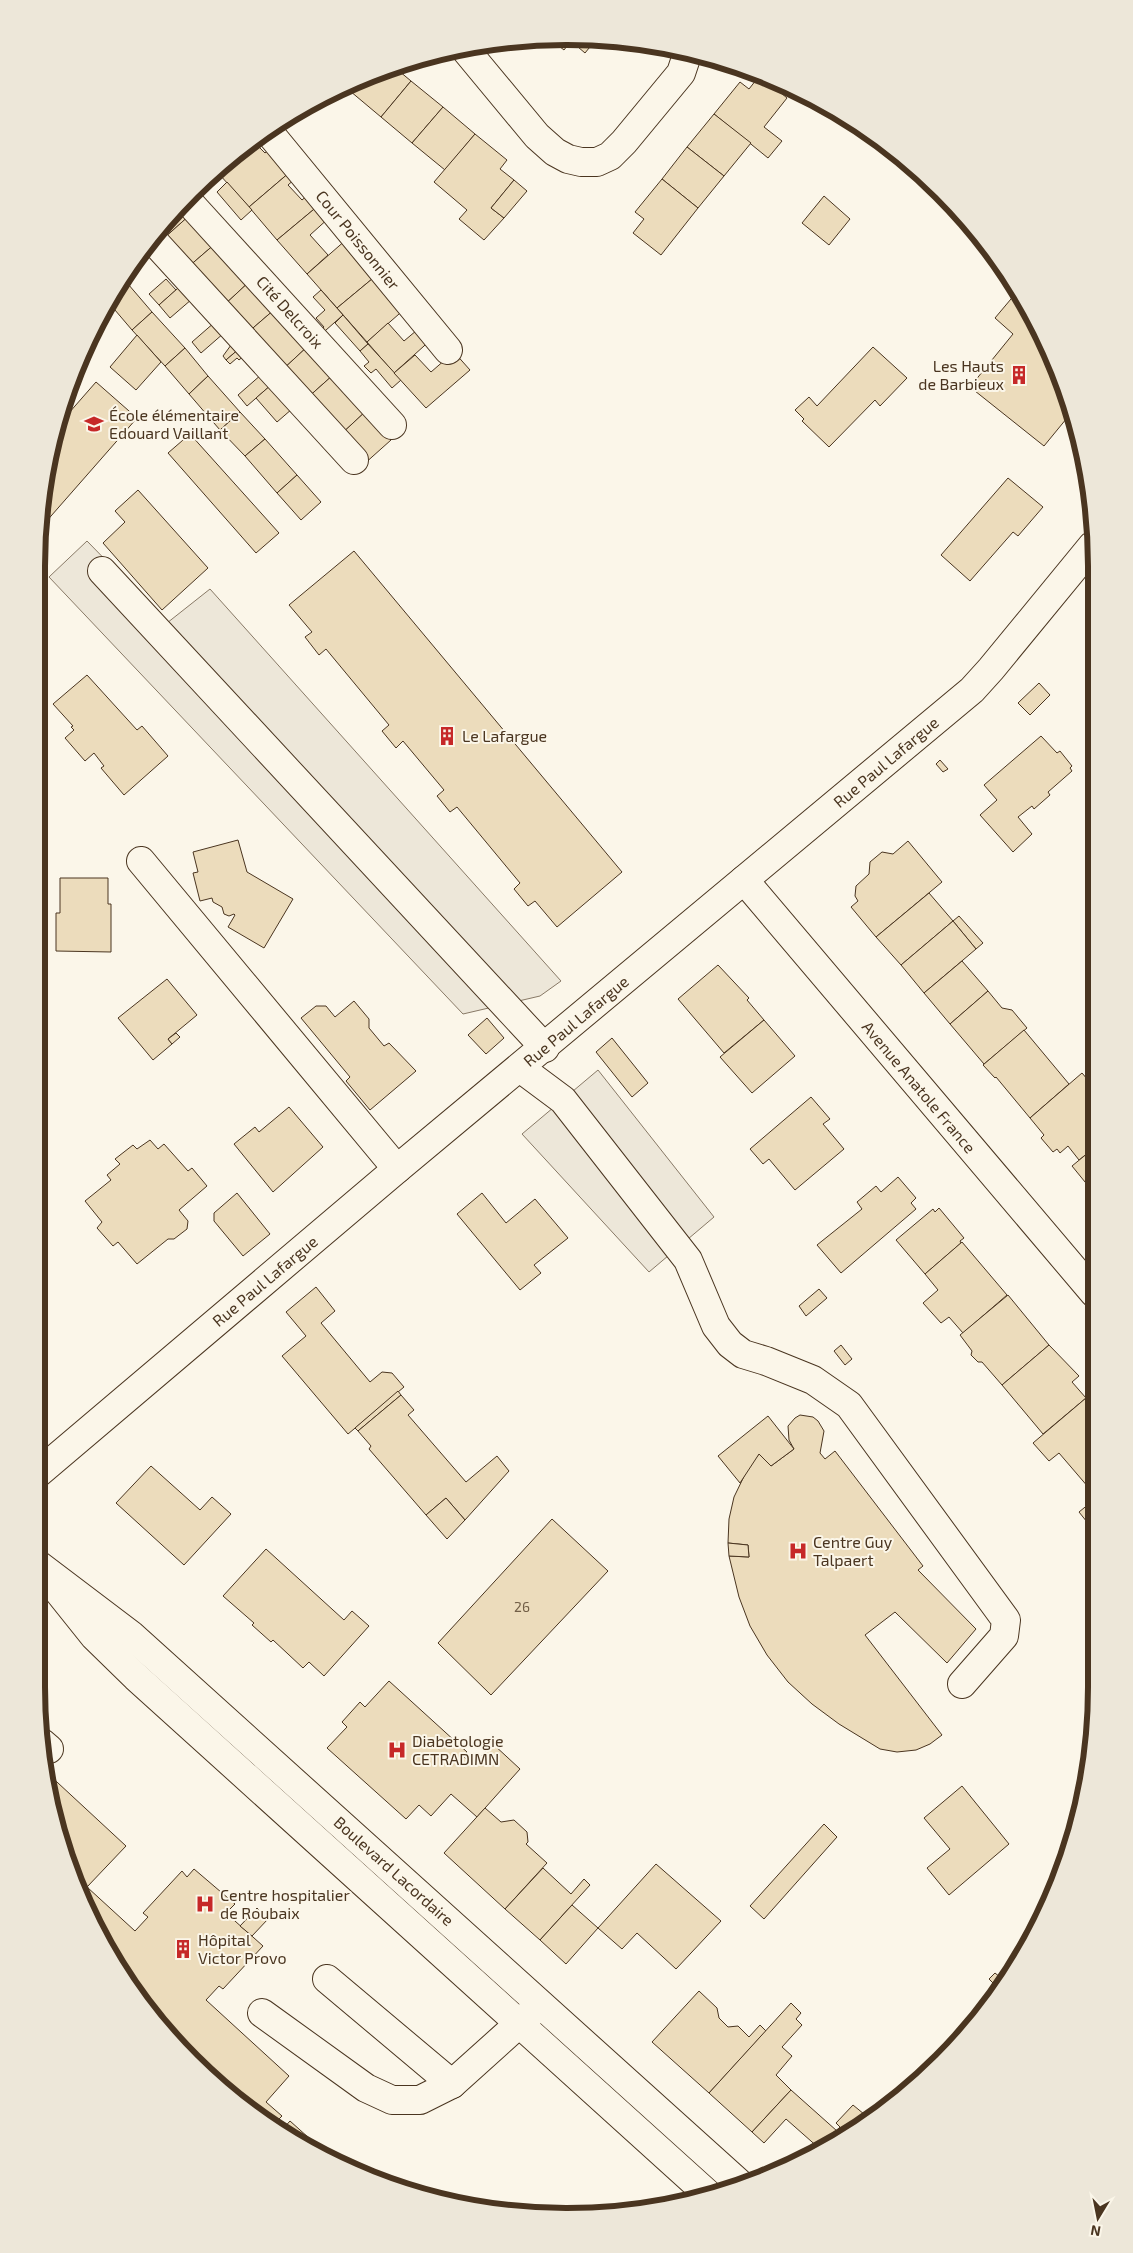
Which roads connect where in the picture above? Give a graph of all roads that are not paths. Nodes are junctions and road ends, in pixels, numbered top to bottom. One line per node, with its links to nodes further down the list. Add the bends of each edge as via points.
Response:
1 (469, 54): 2 (street, via 537,136 554,152 581,162 596,162 610,156 681,73)
2 (686, 59)
3 (272, 136): 6 (street, Cour Poissonnier)
4 (191, 205): 7 (street, Cité Delcroix)
5 (157, 244): 8 (street)
6 (448, 350)
7 (392, 425)
8 (354, 460)
9 (1088, 551): 12 (street, Rue Paul Lafargue, via 972,690)
10 (102, 571): 13 (street)
11 (142, 861): 15 (street)
12 (744, 880): 13 (street, Rue Paul Lafargue); 16 (street, Avenue Anatole France)
13 (545, 1048): 14 (street, Rue Paul Lafargue)
14 (520, 1068): 15 (street, Rue Paul Lafargue); 20 (street, via 563,1100 688,1260 716,1326 730,1344 743,1354 813,1380 849,1405 1006,1620 1004,1636)
15 (397, 1169): 17 (street, Rue Paul Lafargue)
16 (1088, 1286)
17 (45, 1467)
18 (45, 1570): 21 (street, Boulevard Lacordaire, via 130,1634)
19 (45, 1574): 22 (street, Boulevard Lacordaire, via 113,1656)
20 (962, 1684)
21 (252, 1743): 22 (street); 24 (street, Boulevard Lacordaire)
22 (232, 1766): 26 (street, Boulevard Lacordaire)
23 (327, 1979): 27 (street)
24 (540, 2004): 26 (street); 28 (street, Boulevard Lacordaire)
25 (262, 2013): 27 (street, via 366,2088 392,2100 420,2100)
26 (519, 2024): 27 (street); 29 (street, Boulevard Lacordaire)
27 (452, 2084)
28 (735, 2180)
29 (703, 2189)

